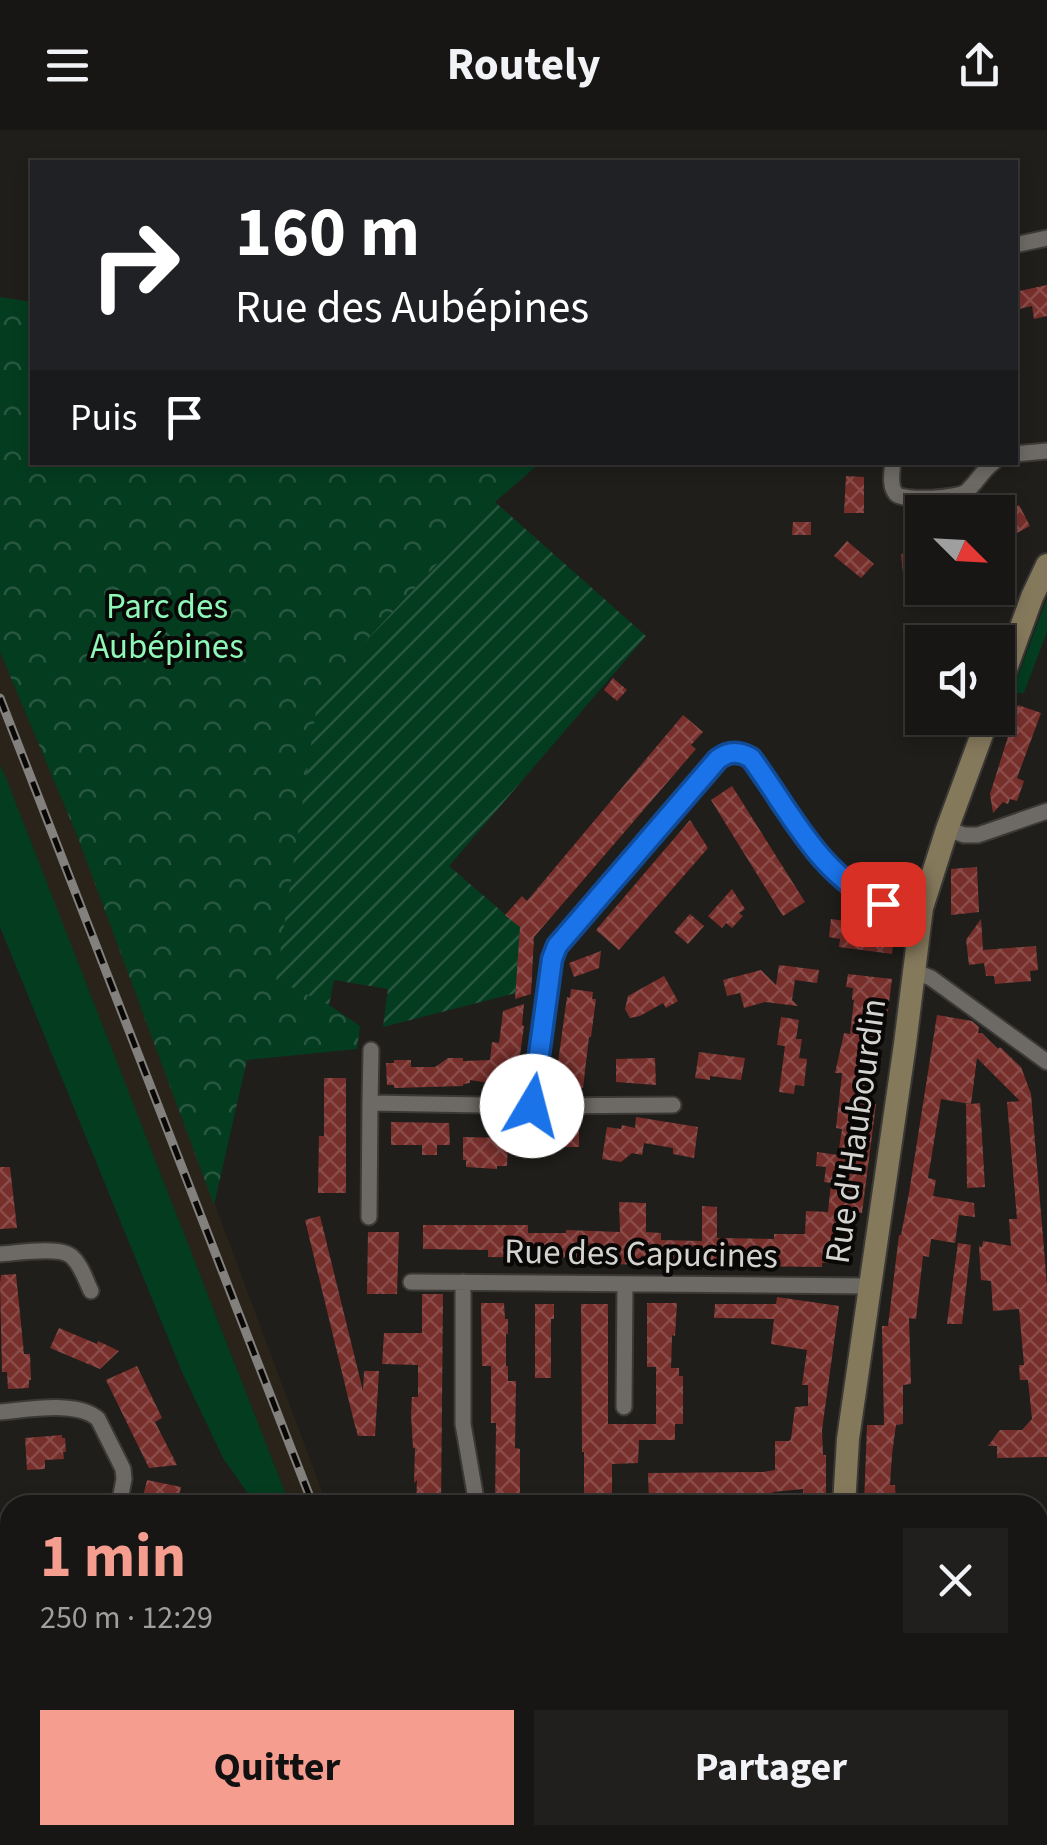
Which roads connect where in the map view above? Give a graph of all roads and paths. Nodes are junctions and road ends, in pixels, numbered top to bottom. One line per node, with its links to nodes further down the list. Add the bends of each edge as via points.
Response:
1 (1047, 238): 2 (street)
2 (1018, 244)
3 (1047, 452): 4 (street)
4 (1018, 454)
5 (892, 465): 6 (street, via 893,489 906,498 958,496)
6 (990, 465)
7 (1047, 565): 8 (main road)
8 (1015, 644)
9 (982, 735): 11 (main road, Rue d'Haubourdin)
10 (1047, 812): 11 (street, via 978,835)
11 (947, 830): 12 (main road, Rue d'Haubourdin)
12 (921, 915): 13 (main road, Rue d'Haubourdin); 17 (street, via 846,883 751,758 724,754 557,946)
13 (914, 972): 15 (street); 24 (main road, Rue d'Haubourdin)
14 (370, 1050): 16 (street)
15 (1047, 1062)
16 (370, 1103): 17 (street); 19 (street)
17 (532, 1106): 18 (street)
18 (673, 1106)
19 (368, 1216)
20 (0, 1254): 25 (street, via 69,1254)
21 (411, 1282): 22 (street, Rue des Capucines)
22 (463, 1282): 23 (street, Rue des Capucines); 29 (street, via 463,1424)
23 (625, 1284): 24 (street, Rue des Capucines); 26 (street)
24 (870, 1286): 30 (main road, Rue d'Haubourdin)
25 (92, 1291)
26 (624, 1407)
27 (0, 1412): 28 (street, via 92,1413 123,1470)
28 (121, 1495)
29 (474, 1495)
30 (845, 1495)

